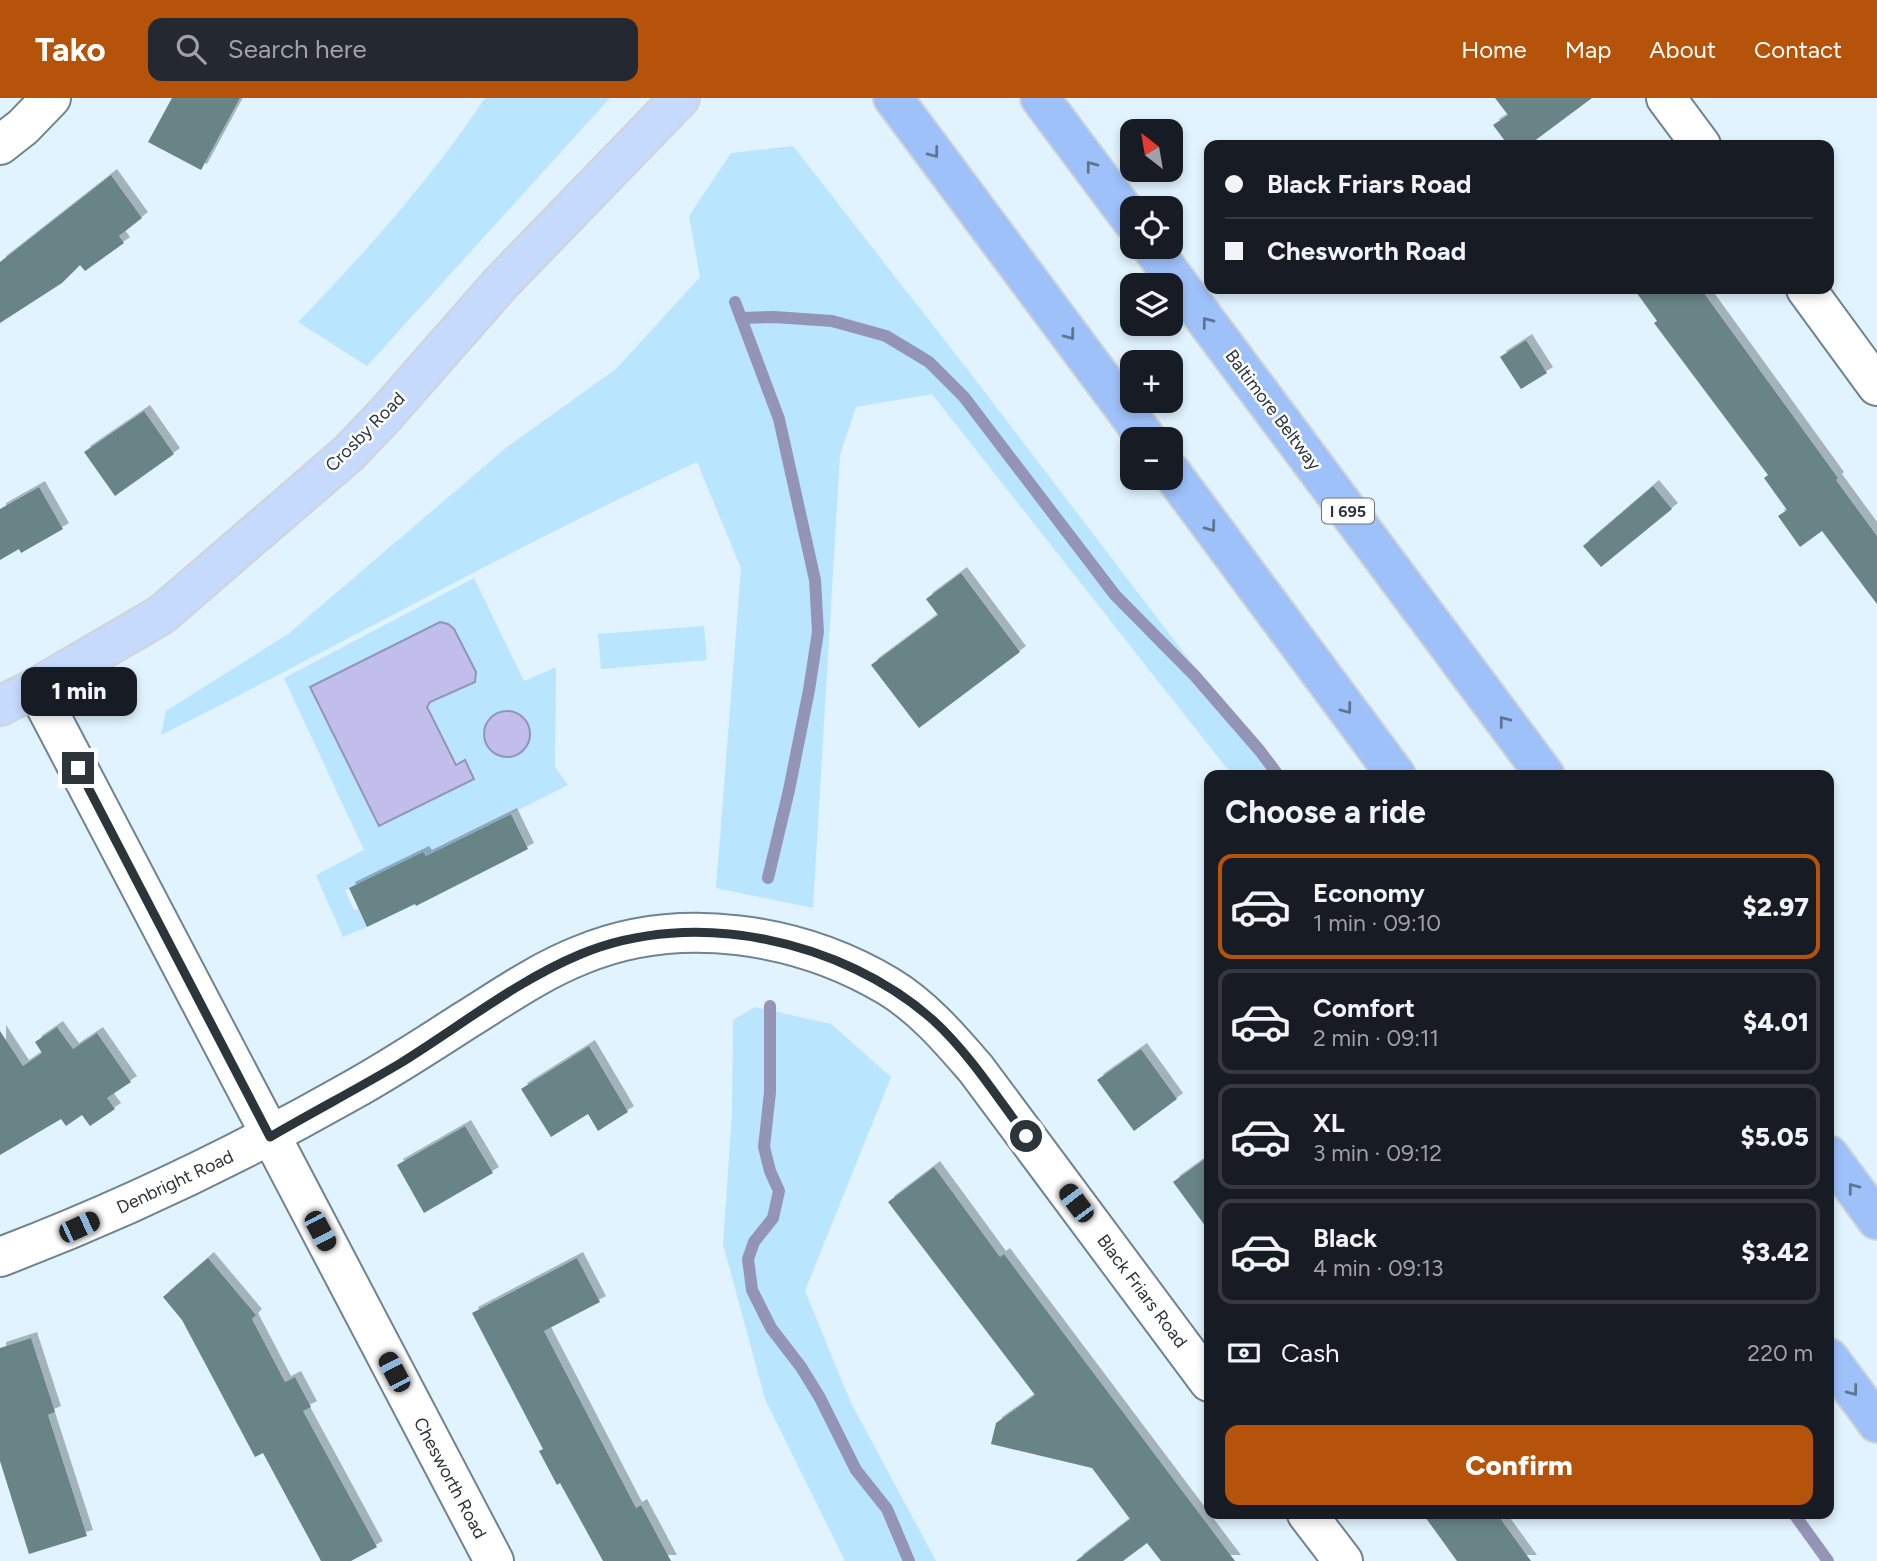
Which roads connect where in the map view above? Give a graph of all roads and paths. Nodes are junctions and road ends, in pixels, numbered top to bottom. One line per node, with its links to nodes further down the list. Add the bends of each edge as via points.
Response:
1 (51, 98): 7 (street)
2 (680, 98): 14 (main road, Crosby Road, via 500,284 349,453 161,615)
3 (893, 98): 12 (highway, one-way to 12)
4 (1040, 98): 8 (highway, one-way to 4)
5 (1666, 98): 6 (street)
6 (1696, 140)
7 (0, 145)
8 (1120, 205)
9 (1160, 259): 17 (highway, Baltimore Beltway / I 695, one-way to 9)
10 (1810, 294): 11 (street)
11 (1877, 386)
12 (1138, 427)
13 (1183, 488): 16 (highway, one-way to 16)
14 (36, 688): 15 (main road, Crosby Road); 18 (street, Chesworth Road)
15 (0, 706)
16 (1392, 770)
17 (1541, 770)
18 (270, 1137): 21 (street, Denbright Road, via 79,1227); 23 (street, Black Friars Road, via 581,954 632,938 686,932 790,944 890,987 934,1021 976,1069); 26 (street, Chesworth Road)
19 (1834, 1163): 20 (highway, one-way to 19)
20 (1877, 1220)
21 (0, 1257)
22 (1834, 1365): 24 (highway, one-way to 24)
23 (1204, 1375)
24 (1877, 1423)
25 (1311, 1519): 27 (street)
26 (494, 1561)
27 (1343, 1561)

